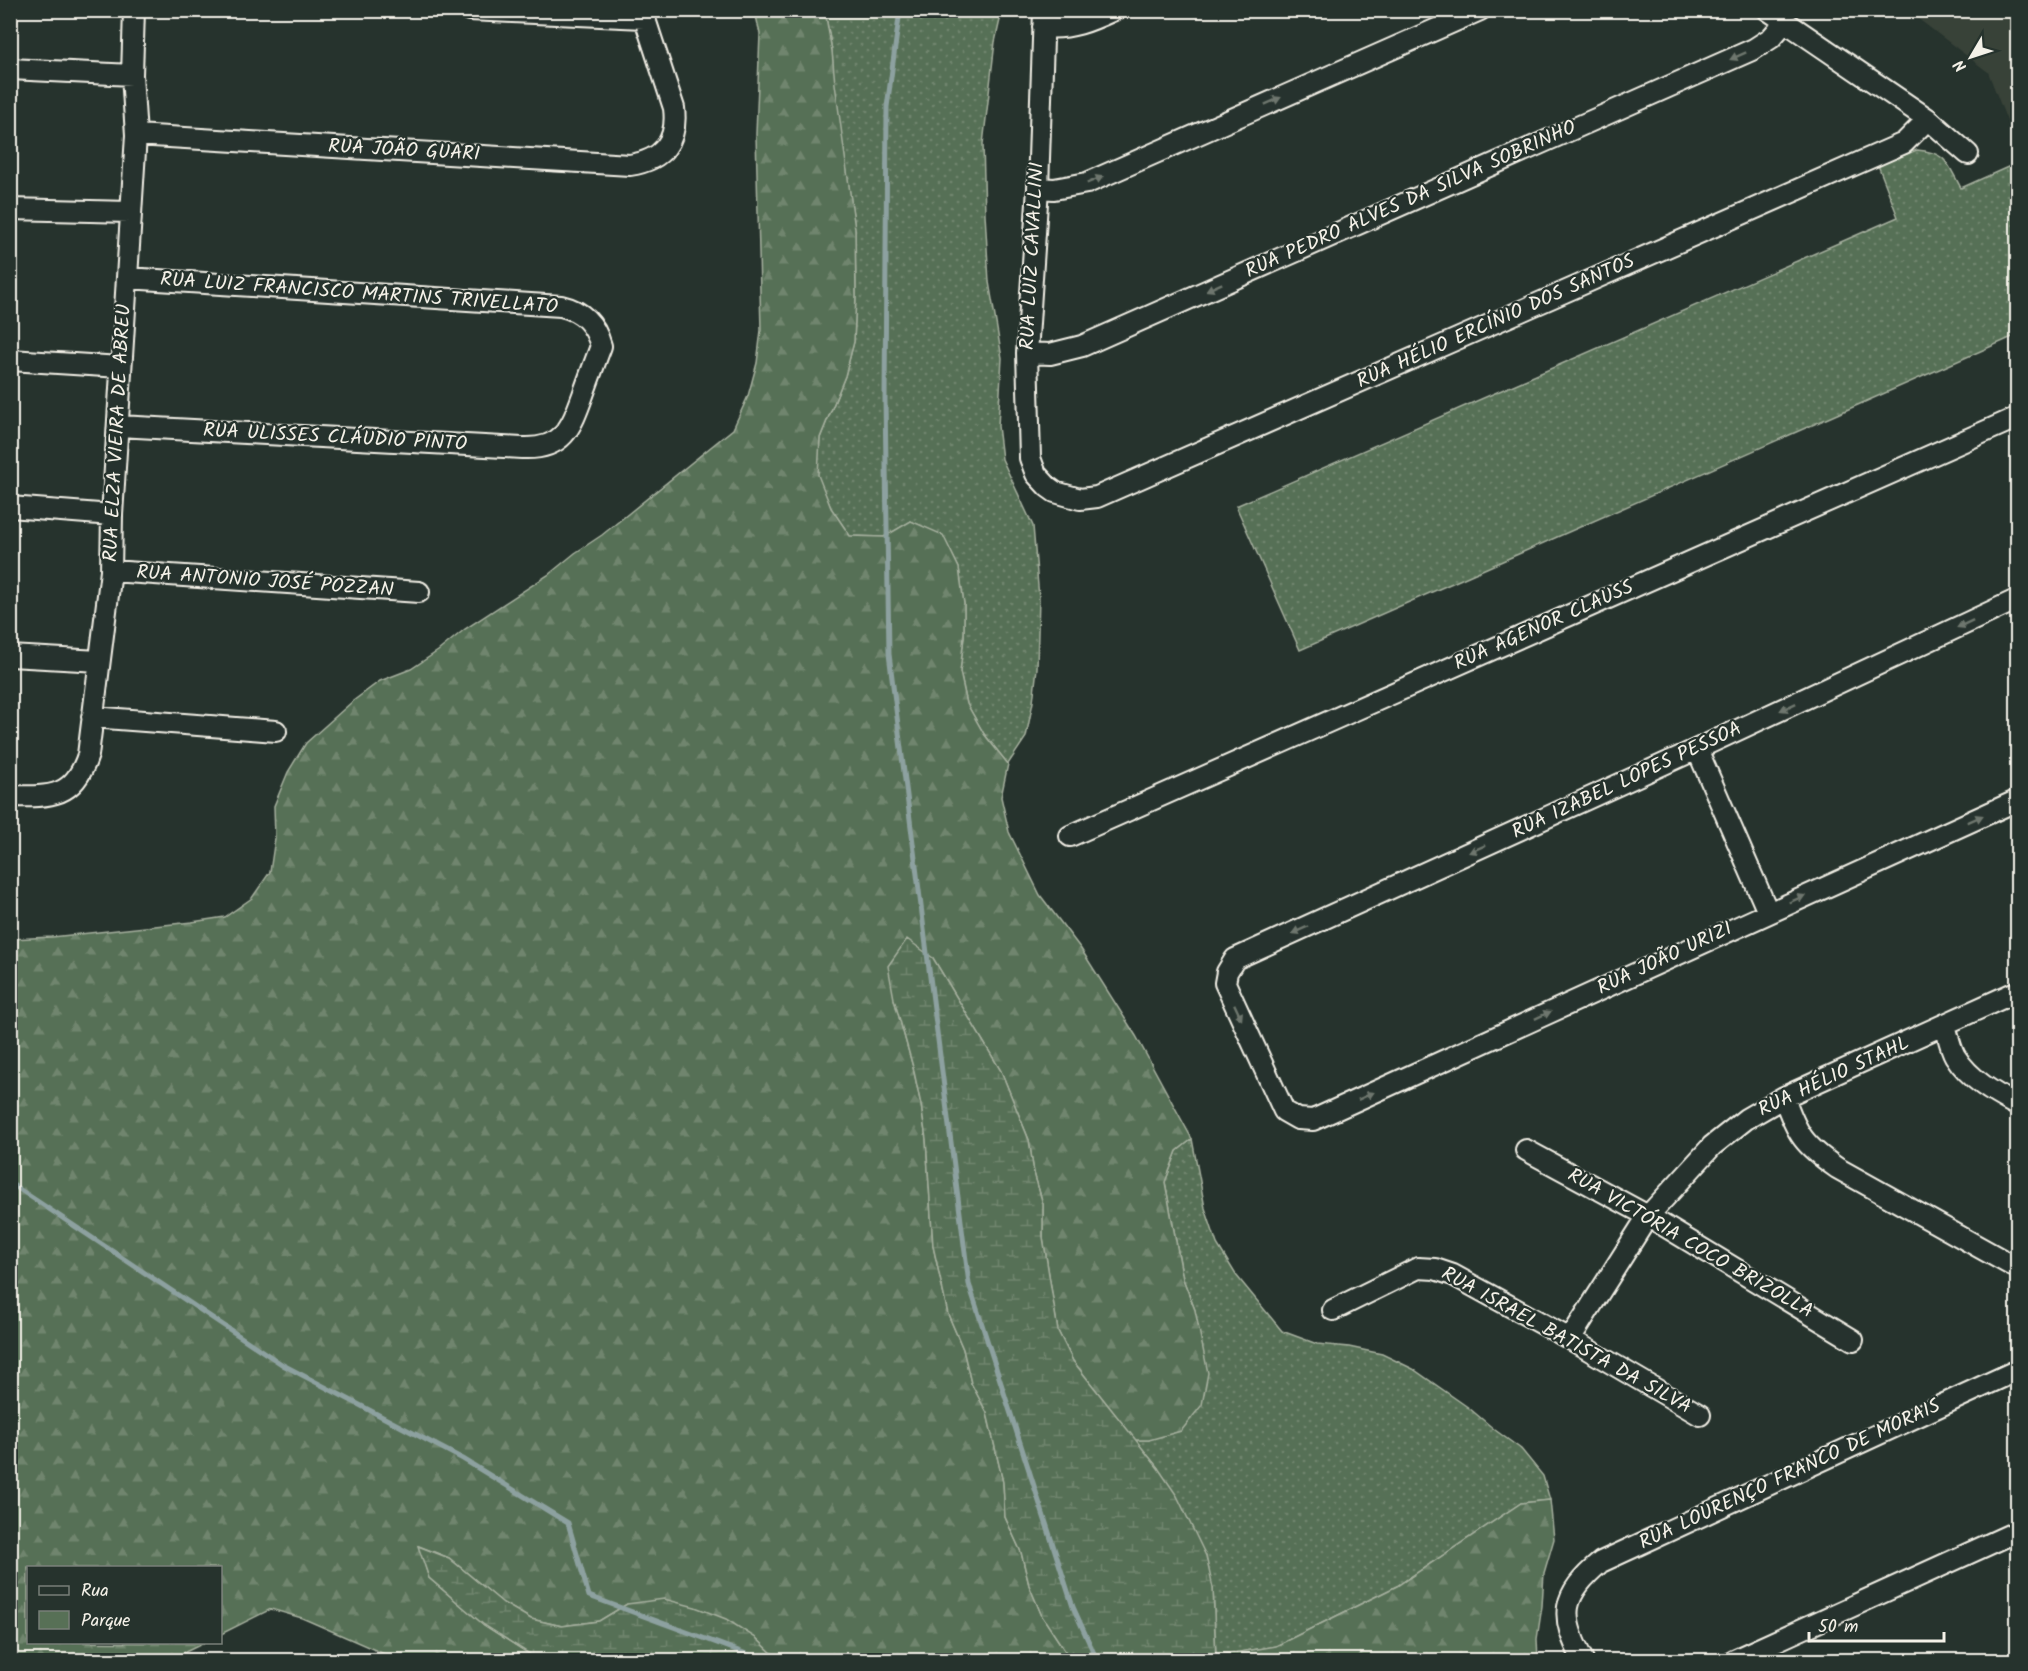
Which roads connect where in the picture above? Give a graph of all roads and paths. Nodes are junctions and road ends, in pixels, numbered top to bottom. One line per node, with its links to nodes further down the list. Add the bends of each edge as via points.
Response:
1 (134, 10): 10 (street, RUA ELZA VIEIRA DE ABREU)
2 (469, 10): 6 (street)
3 (1114, 10): 7 (street, via 1080,25 1055,28)
4 (1480, 10): 14 (street, one-way to 4, via 1087,183)
5 (1768, 10): 8 (street)
6 (643, 14): 12 (street, RUA JOÃO GUARI, via 676,122 666,147 650,160 630,165)
7 (1043, 19): 14 (street, RUA LUIZ CAVALLINI)
8 (1785, 22): 11 (street); 18 (street, RUA PEDRO ALVES DA SILVA SOBRINHO, one-way to 18, via 1754,49 1082,346 1050,354)
9 (10, 69): 10 (street)
10 (132, 75): 12 (street, RUA ELZA VIEIRA DE ABREU)
11 (1928, 119): 13 (street); 24 (street, RUA HÉLIO ERCÍNIO DOS SANTOS, via 1896,147 1098,496 1080,499)
12 (136, 135): 16 (street, RUA ELZA VIEIRA DE ABREU)
13 (1968, 154)
14 (1038, 188): 18 (street, RUA LUIZ CAVALLINI)
15 (10, 209): 16 (street)
16 (130, 212): 17 (street, RUA ELZA VIEIRA DE ABREU)
17 (127, 278): 20 (street, RUA ELZA VIEIRA DE ABREU); 23 (street, RUA LUIZ FRANCISCO MARTINS TRIVELLATO, via 561,306 579,312 601,345 572,425)
18 (1027, 353): 24 (street, RUA LUIZ CAVALLINI, via 1030,458 1036,474)
19 (10, 360): 20 (street)
20 (121, 368): 22 (street, RUA ELZA VIEIRA DE ABREU)
21 (2018, 417): 37 (street, RUA AGENOR CLAUSS)
22 (118, 426): 23 (street, RUA ULISSES CLÁUDIO PINTO, via 532,449); 26 (street, RUA ELZA VIEIRA DE ABREU)
23 (551, 444)
24 (1055, 492)
25 (10, 507): 26 (street)
26 (112, 515): 27 (street, RUA ELZA VIEIRA DE ABREU)
27 (111, 571): 28 (street, RUA ANTONIO JOSÉ POZZAN); 31 (street, RUA ELZA VIEIRA DE ABREU)
28 (418, 592)
29 (2018, 599): 34 (street, RUA IZABEL LOPES PESSOA, one-way to 34)
30 (10, 656): 31 (street)
31 (99, 661): 32 (street, RUA ELZA VIEIRA DE ABREU)
32 (92, 717): 33 (street); 35 (street, RUA ELZA VIEIRA DE ABREU, via 88,755 82,772 70,786 54,795)
33 (276, 731)
34 (1697, 749): 38 (street); 43 (street, RUA IZABEL LOPES PESSOA, one-way to 43, via 1235,959 1225,983 1284,1111 1298,1119)
35 (10, 796)
36 (2018, 800): 38 (street, RUA JOÃO URIZI, one-way to 36)
37 (1070, 836)
38 (1768, 912): 43 (street, RUA JOÃO URIZI, one-way to 38)
39 (2018, 991): 40 (street, RUA HÉLIO STAHL)
40 (1945, 1025): 41 (street, RUA HÉLIO STAHL); 42 (street, via 1954,1054 1964,1069)
41 (1784, 1097): 45 (street, RUA HÉLIO STAHL, via 1746,1119 1712,1146); 46 (street, via 1795,1128 1821,1157)
42 (2018, 1106)
43 (1312, 1120)
44 (1527, 1150): 45 (street, RUA VICTÓRIA COCO BRIZOLLA)
45 (1647, 1216): 48 (street, RUA HÉLIO STAHL); 49 (street, RUA VICTÓRIA COCO BRIZOLLA)
46 (2013, 1266)
47 (1333, 1310): 48 (street, RUA ISRAEL BATISTA DA SILVA, via 1418,1269 1436,1269)
48 (1570, 1339): 51 (street, RUA ISRAEL BATISTA DA SILVA)
49 (1853, 1340)
50 (2018, 1370): 53 (street, RUA LOURENÇO FRANCO DE MORAIS, via 1601,1562 1571,1593 1567,1618)
51 (1700, 1415)
52 (2018, 1531): 54 (street)
53 (1583, 1660)
54 (1734, 1660)

